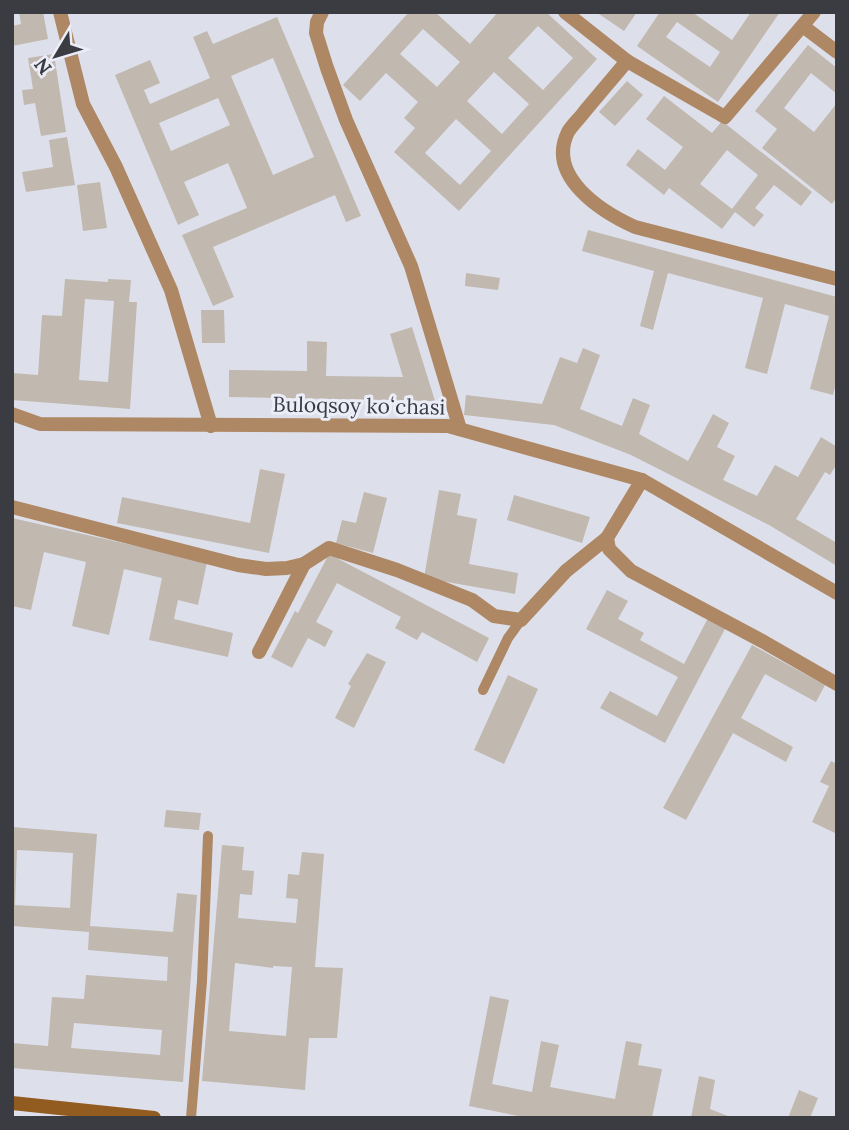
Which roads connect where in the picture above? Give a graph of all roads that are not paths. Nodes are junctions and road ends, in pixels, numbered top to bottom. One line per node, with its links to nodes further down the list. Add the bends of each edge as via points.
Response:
1 (60, 12): 10 (street, via 83,103 171,290)
2 (322, 12): 11 (street, via 316,33 327,68 411,266)
3 (565, 12): 7 (street)
4 (814, 12): 5 (street)
5 (804, 27): 6 (street); 7 (street, via 725,117)
6 (837, 52)
7 (627, 61): 8 (street, via 568,132 562,152 567,171 582,193 607,214 635,227)
8 (837, 279)
9 (12, 414): 10 (street, Buloqsoy koʻchasi, via 40,424)
10 (211, 426): 11 (street, Buloqsoy koʻchasi)
11 (460, 429): 12 (street, Buloqsoy koʻchasi)
12 (642, 480): 14 (street); 16 (street, Buloqsoy koʻchasi)
13 (12, 507): 15 (street, via 238,565 266,569)
14 (607, 538): 17 (street, via 566,571); 19 (street, via 609,549 631,571)
15 (304, 564): 17 (street, via 329,548 472,600 494,616); 18 (street)
16 (837, 593)
17 (521, 621): 20 (lane)
18 (260, 652)
19 (837, 684)
20 (483, 691)
21 (208, 836): 24 (lane)
22 (12, 1103): 23 (street)
23 (154, 1118)
24 (191, 1118)

